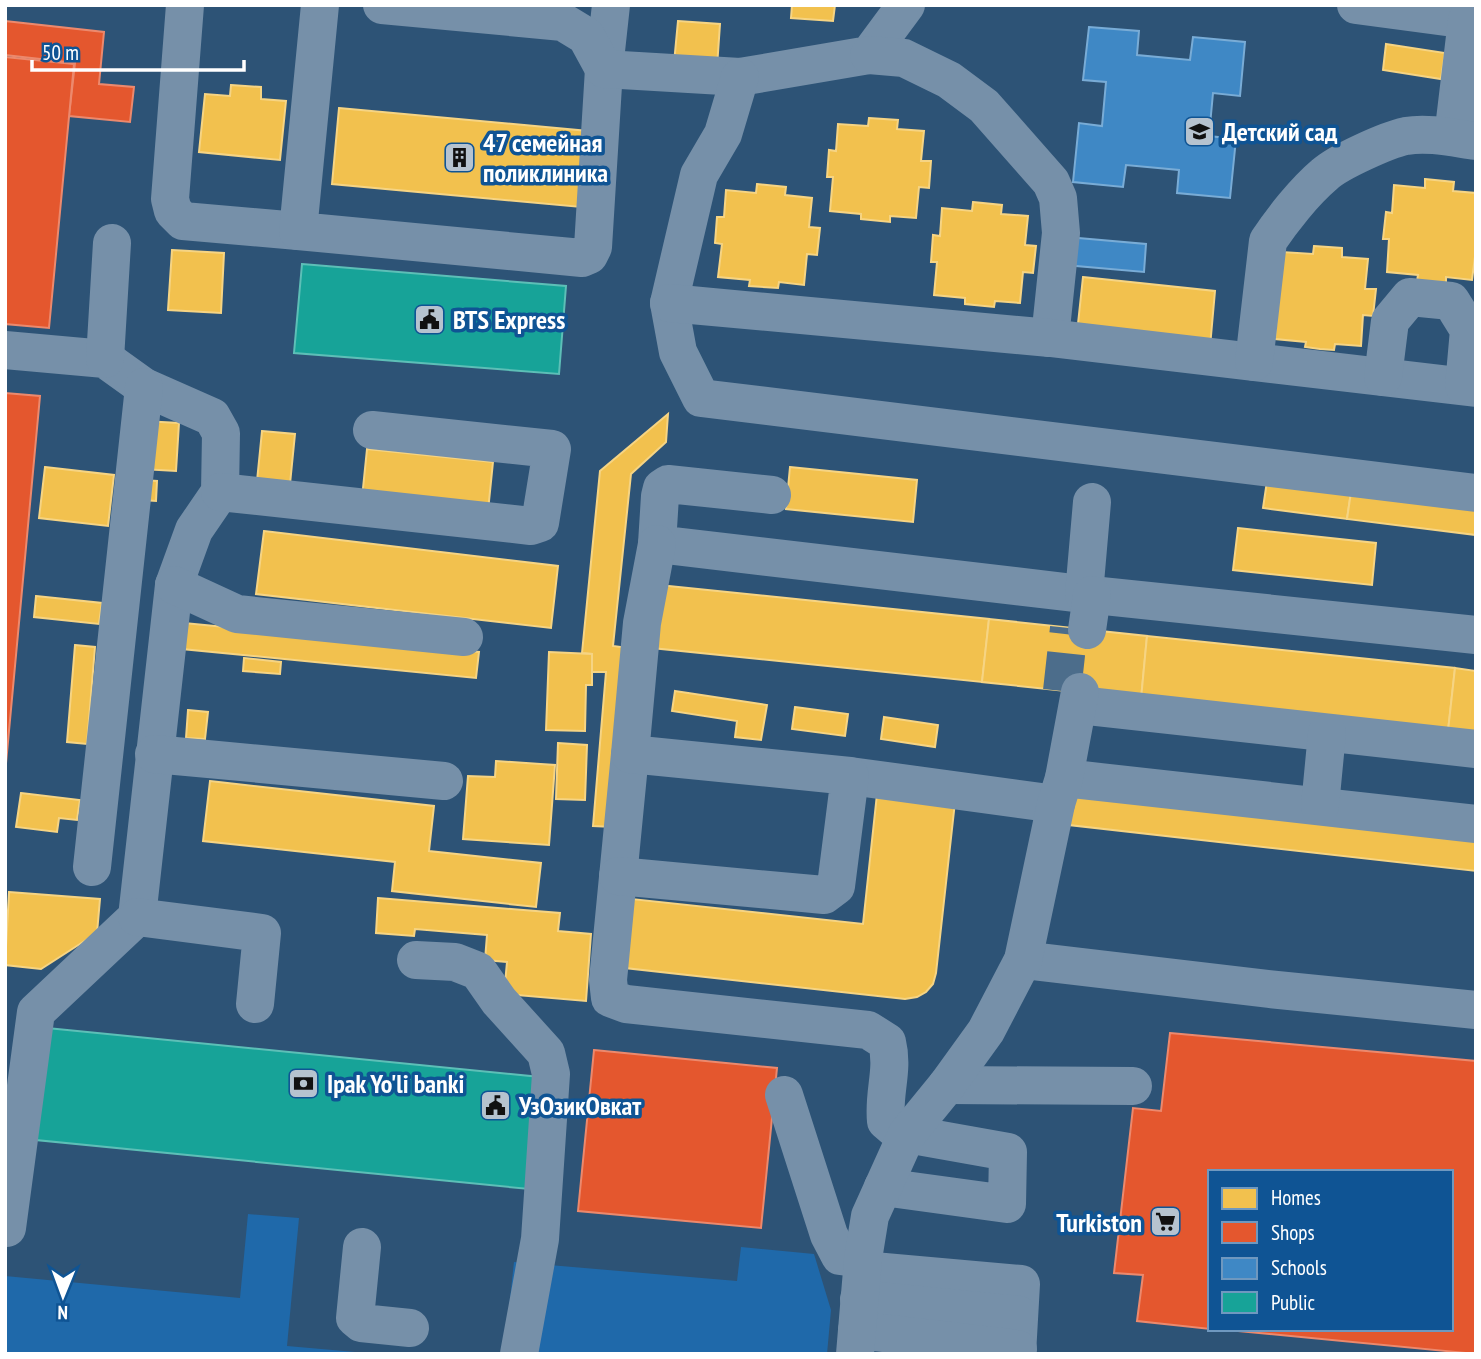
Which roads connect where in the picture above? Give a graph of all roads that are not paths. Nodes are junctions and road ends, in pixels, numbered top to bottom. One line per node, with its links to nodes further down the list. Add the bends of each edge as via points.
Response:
1 (185, 5): 12 (street, via 170,199 173,211 183,220)
2 (320, 5): 12 (street)
3 (384, 5): 9 (street, via 563,22 586,36)
4 (611, 5): 9 (street)
5 (907, 5): 8 (street)
6 (1356, 5): 7 (street)
7 (1471, 20): 11 (street)
8 (886, 57): 10 (street); 15 (street, via 949,80 984,106 1051,182 1058,198 1061,233)
9 (604, 69): 10 (street); 12 (street, via 589,255 582,258)
10 (740, 76): 14 (street, via 723,134 699,175)
11 (1464, 139): 18 (street, via 1409,135 1385,141 1325,174 1268,241)
12 (298, 231)
13 (112, 243): 17 (street)
14 (669, 303): 15 (street); 24 (street, via 678,352 701,398)
15 (1050, 338): 18 (street)
16 (5, 350): 17 (street)
17 (105, 359): 20 (street)
18 (1254, 362): 19 (street)
19 (1383, 377): 21 (street); 21 (street, via 1390,321 1410,297 1451,301 1469,330)
20 (144, 387): 23 (street, via 212,417 221,433); 41 (street)
21 (1470, 387)
22 (372, 430): 23 (street, via 552,449 540,523 531,526)
23 (220, 492): 28 (street, via 194,530)
24 (1476, 493)
25 (772, 495): 27 (street, via 668,484 660,496)
26 (1092, 502): 29 (street)
27 (657, 544): 29 (street); 35 (street, via 642,624)
28 (174, 585): 31 (street, via 237,614); 34 (street)
29 (1081, 608): 30 (street)
30 (1476, 635)
31 (464, 637)
32 (1326, 733): 33 (street); 38 (street, via 1073,696); 39 (street)
33 (1476, 749)
34 (154, 754): 37 (street); 43 (street)
35 (630, 754): 36 (street); 42 (street)
36 (850, 776): 38 (street); 42 (street, via 836,886 824,895)
37 (444, 781)
38 (1060, 791): 39 (street); 45 (street)
39 (1320, 806): 40 (street)
40 (1476, 824)
41 (92, 867)
42 (618, 876): 51 (street, via 610,998 626,1004 868,1030 887,1042 891,1059 886,1121)
43 (137, 916): 46 (street, via 262,933); 53 (street, via 36,1012)
44 (416, 960): 58 (street, via 454,962 478,971 546,1053 551,1074 540,1238)
45 (1023, 960): 47 (street); 48 (street, via 986,1031)
46 (255, 1004)
47 (1476, 1010)
48 (947, 1085): 49 (street); 51 (street)
49 (1133, 1086)
50 (784, 1095): 55 (street, via 829,1235)
51 (907, 1133): 52 (street); 52 (street, via 1008,1152 1007,1204)
52 (883, 1187): 55 (street, via 870,1216)
53 (7, 1228)
54 (362, 1247): 56 (street, via 355,1318 361,1323)
55 (859, 1302): 57 (street); 57 (street, via 1021,1284)
56 (410, 1328)
57 (1018, 1339)
58 (519, 1354)

